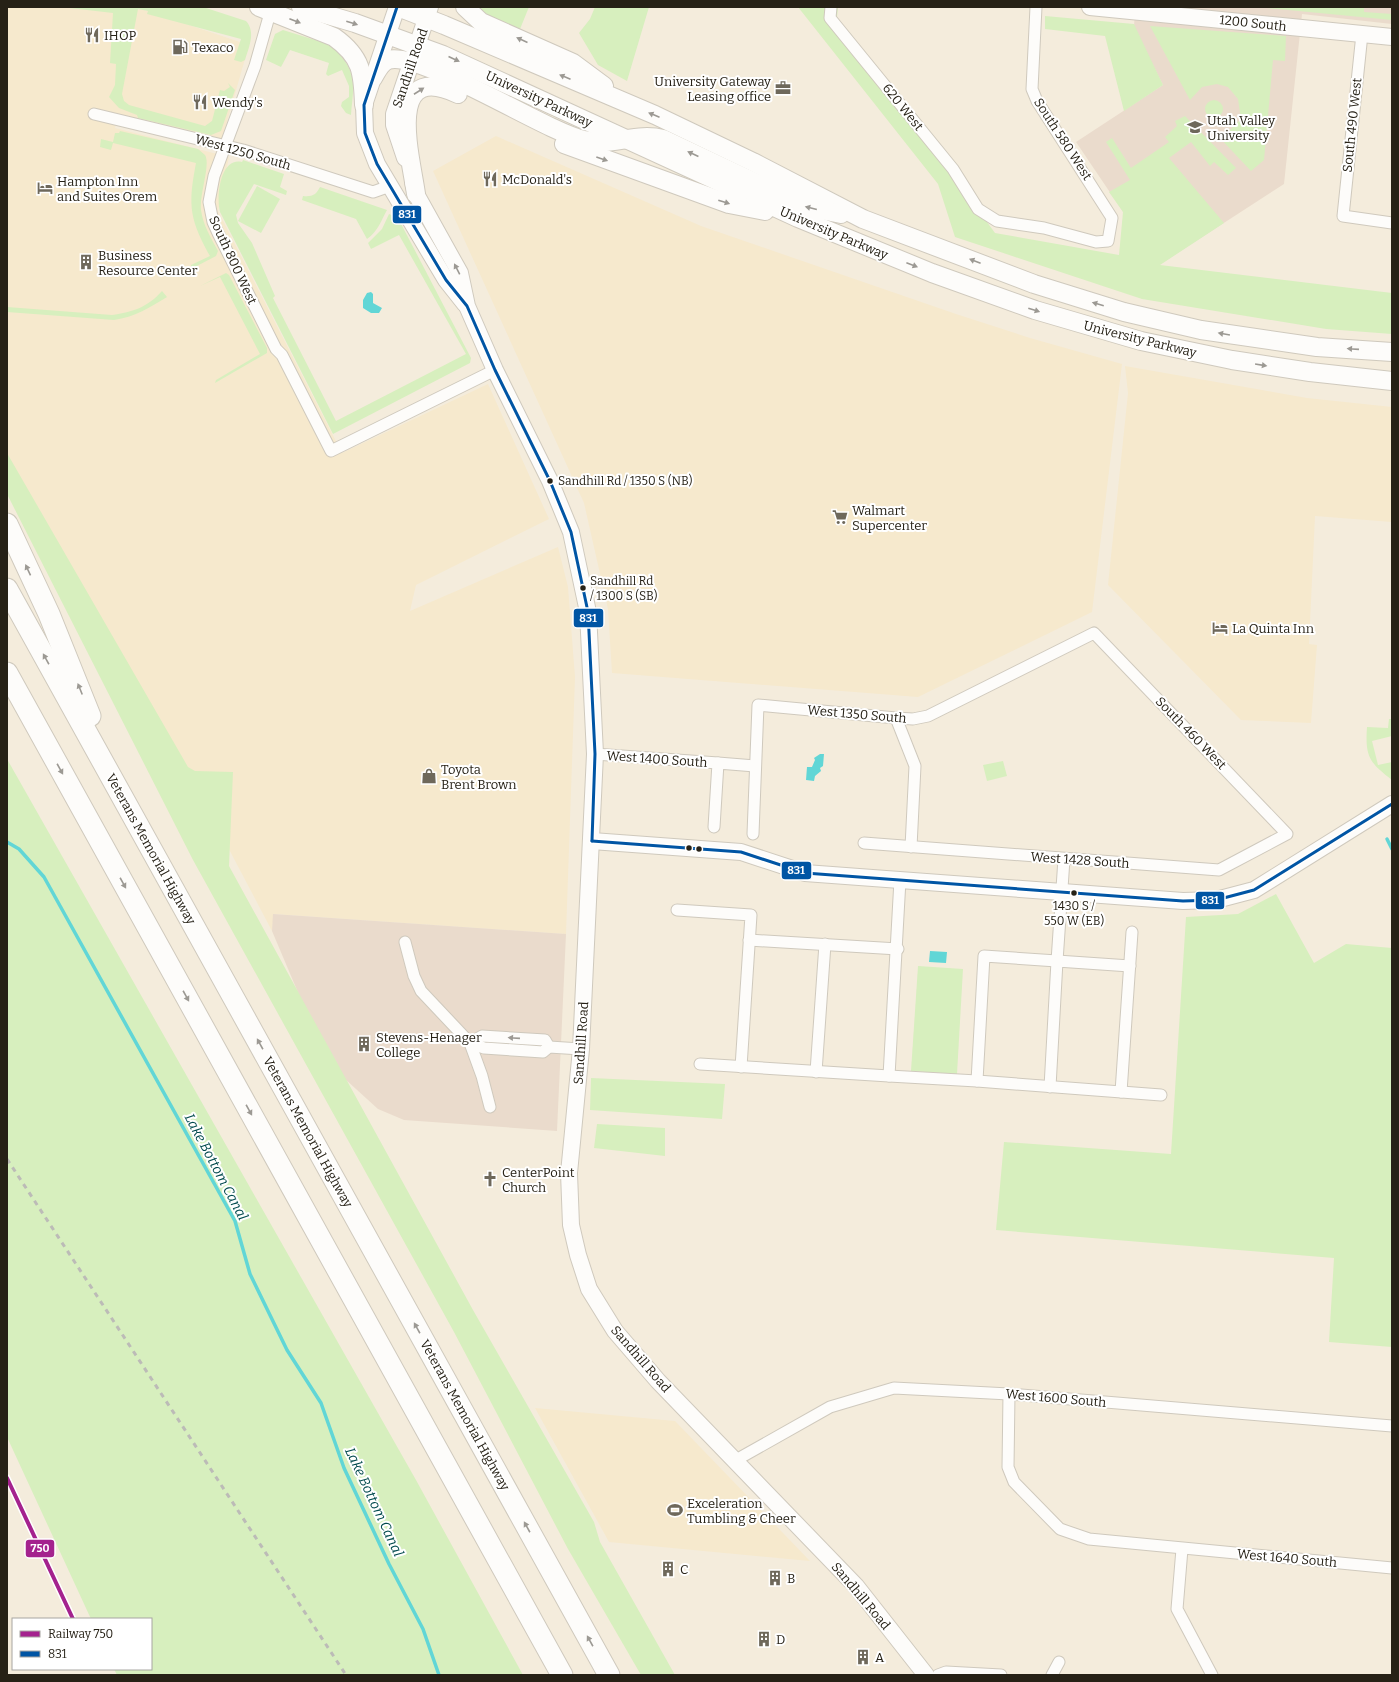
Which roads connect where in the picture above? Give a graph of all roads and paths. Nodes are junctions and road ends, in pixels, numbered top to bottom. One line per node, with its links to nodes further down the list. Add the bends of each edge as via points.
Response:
1 (301, 7): 10 (main road, University Parkway, one-way to 10)
2 (397, 7): 8 (main road, University Parkway); 10 (street, Sandhill Road)
3 (465, 7): 15 (main road, one-way to 3, via 573,63 481,22)
4 (831, 7): 25 (street, 620 West, via 830,18 953,168 978,209 997,221)
5 (1036, 7): 25 (street, South 580 West, via 1032,89 1037,101 1112,218 1108,241 1096,242)
6 (1090, 7): 9 (street, 1200 South)
7 (264, 10): 16 (main road, one-way to 16, via 328,35 344,44 356,58 362,71); 19 (street, South 800 West, via 254,66)
8 (429, 12): 12 (street, Sandhill Road); 15 (main road, University Parkway, one-way to 8)
9 (1362, 34): 11 (street, 1200 South); 24 (street, South 490 West, via 1343,216)
10 (388, 35): 12 (main road, University Parkway); 14 (street, Sandhill Road)
11 (1392, 37)
12 (417, 45): 13 (street, Sandhill Road); 18 (main road, University Parkway, one-way to 18, via 470,66)
13 (412, 62): 14 (main road, via 387,61); 18 (main road, via 575,138 600,142); 21 (street, Sandhill Road, via 394,114 394,125)
14 (373, 78): 16 (street, Sandhill Road)
15 (626, 104): 23 (main road, University Parkway, one-way to 15, via 746,159 655,115)
16 (364, 105): 20 (street, Sandhill Road, via 365,133 377,164)
17 (94, 114): 19 (street, West 1250 South)
18 (624, 139): 22 (main road, University Parkway); 23 (main road, one-way to 18, via 806,207 663,139 646,136)
19 (225, 146): 20 (street, West 1250 South, via 261,155 374,192); 28 (street, South 800 West, via 214,176 209,202 213,222 276,349 282,355 331,451)
20 (390, 186): 26 (street, Sandhill Road, via 446,280)
21 (416, 194): 22 (main road, one-way to 22, via 407,108 414,93 423,87 432,86 444,88 572,148 729,204); 26 (street, Sandhill Road, one-way to 21, via 460,273)
22 (798, 218): 29 (main road, University Parkway, one-way to 29, via 939,276 1035,310 1141,341 1232,360)
23 (863, 219): 27 (main road, University Parkway, one-way to 23, via 1317,347 1248,338 1124,312 1034,284)
24 (1392, 223)
25 (1044, 228)
26 (467, 306): 28 (street, Sandhill Road)
27 (1392, 352)
28 (495, 370): 37 (street, Sandhill Road, via 550,481 571,532 588,612)
29 (1392, 381)
30 (7, 524): 40 (highway, one-way to 30, via 49,614)
31 (7, 589): 40 (highway, Veterans Memorial Highway, one-way to 31)
32 (1094, 633): 35 (street, West 1350 South, via 928,716); 44 (street, South 460 West)
33 (7, 673): 36 (highway)
34 (7, 683): 36 (highway)
35 (896, 718): 39 (street, West 1350 South, via 758,705); 47 (street, via 915,766)
36 (41, 735): 76 (highway, one-way to 76)
37 (595, 754): 38 (street, West 1400 South); 45 (street, Sandhill Road)
38 (718, 764): 39 (street, West 1400 South); 42 (street)
39 (755, 766): 43 (street)
40 (126, 803): 77 (highway, Veterans Memorial Highway, one-way to 40)
41 (1392, 804): 50 (street, via 1254,890 1238,895 1216,900 1183,901)
42 (714, 827)
43 (753, 834)
44 (1287, 834): 48 (street, West 1428 South, via 1220,870)
45 (592, 841): 49 (street, via 741,852 805,873); 60 (street, Sandhill Road)
46 (864, 843): 47 (street, West 1428 South)
47 (912, 847): 48 (street, West 1428 South)
48 (1064, 859): 50 (street)
49 (900, 880): 50 (street); 56 (street)
50 (1062, 892): 57 (street)
51 (677, 910): 53 (street, via 751,915)
52 (1132, 932): 58 (street)
53 (749, 940): 55 (street); 62 (street)
54 (405, 942): 59 (street, via 421,991)
55 (825, 944): 56 (street); 63 (street)
56 (898, 949): 64 (street)
57 (1057, 961): 58 (street); 65 (street, via 984,956); 66 (street)
58 (1130, 966): 67 (street)
59 (470, 1043): 60 (street, via 484,1048 543,1052 549,1047); 69 (street)
60 (582, 1049): 72 (street, Sandhill Road, via 569,1173 571,1225 589,1289 615,1331 658,1381)
61 (700, 1064): 62 (street)
62 (741, 1067): 63 (street)
63 (816, 1072): 64 (street)
64 (890, 1076): 65 (street)
65 (977, 1081): 66 (street)
66 (1050, 1087): 67 (street)
67 (1121, 1092): 68 (street)
68 (1161, 1095)
69 (490, 1107)
70 (1009, 1394): 71 (street, West 1600 South); 72 (street, West 1600 South, via 894,1388 830,1407); 73 (street, West 1640 South, via 1008,1467 1014,1482 1060,1529 1090,1539)
71 (1392, 1426)
72 (736, 1460): 78 (street, Sandhill Road, via 856,1586)
73 (1182, 1549): 74 (street, West 1640 South); 82 (street, via 1177,1608)
74 (1392, 1568)
75 (1059, 1662): 81 (street)
76 (562, 1675)
77 (609, 1675)
78 (926, 1675)
79 (938, 1675): 80 (street, via 946,1672)
80 (1001, 1675)
81 (1052, 1675)
82 (1212, 1675)

